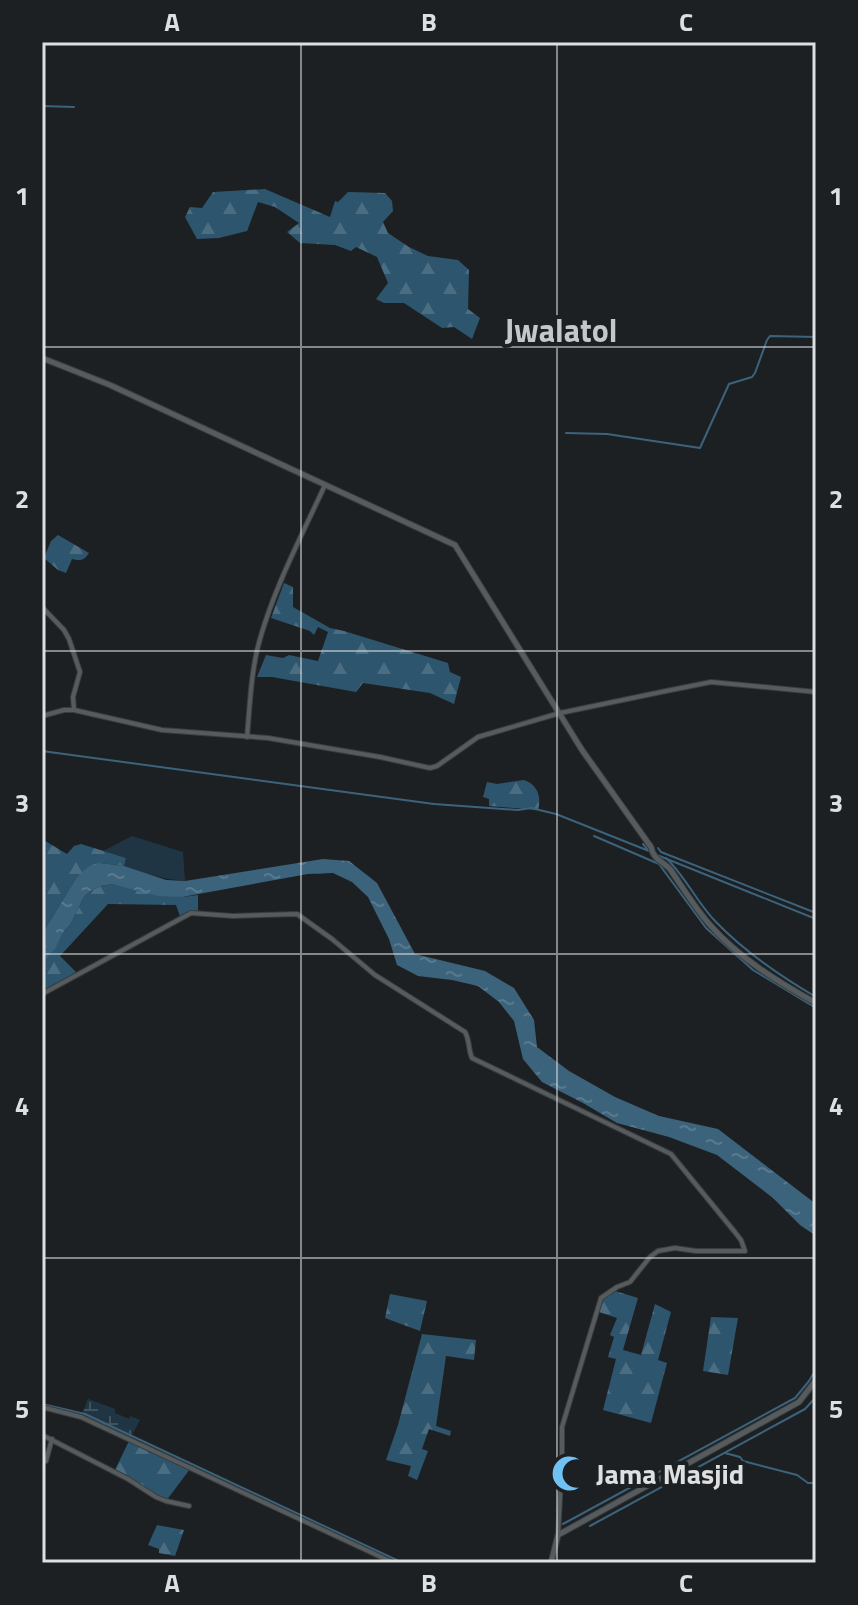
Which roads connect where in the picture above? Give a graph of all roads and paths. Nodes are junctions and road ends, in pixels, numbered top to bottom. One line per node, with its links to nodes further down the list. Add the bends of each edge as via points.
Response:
1 (42, 358): 2 (street)
2 (325, 484): 6 (street, via 455,545); 8 (street, via 259,640)
3 (42, 607): 5 (street, via 64,630 80,672)
4 (816, 692): 6 (street, via 711,682)
5 (74, 710): 7 (street); 8 (street, via 162,730)
6 (560, 713): 8 (street, via 478,737 430,768); 10 (street, via 652,854 670,869 710,925 755,966)
7 (42, 716)
8 (247, 737)
9 (42, 994): 17 (street, via 191,913 297,914 375,975 465,1032 472,1058 671,1154 745,1251 658,1251 630,1282 601,1298 564,1418)
10 (816, 1003)
11 (816, 1380): 17 (street, via 799,1402)
12 (42, 1407): 18 (street, via 81,1417)
13 (42, 1435): 14 (street)
14 (52, 1439): 15 (street); 16 (street, via 156,1497)
15 (42, 1462)
16 (189, 1506)
17 (558, 1535): 19 (street)
18 (394, 1563)
19 (551, 1563)

